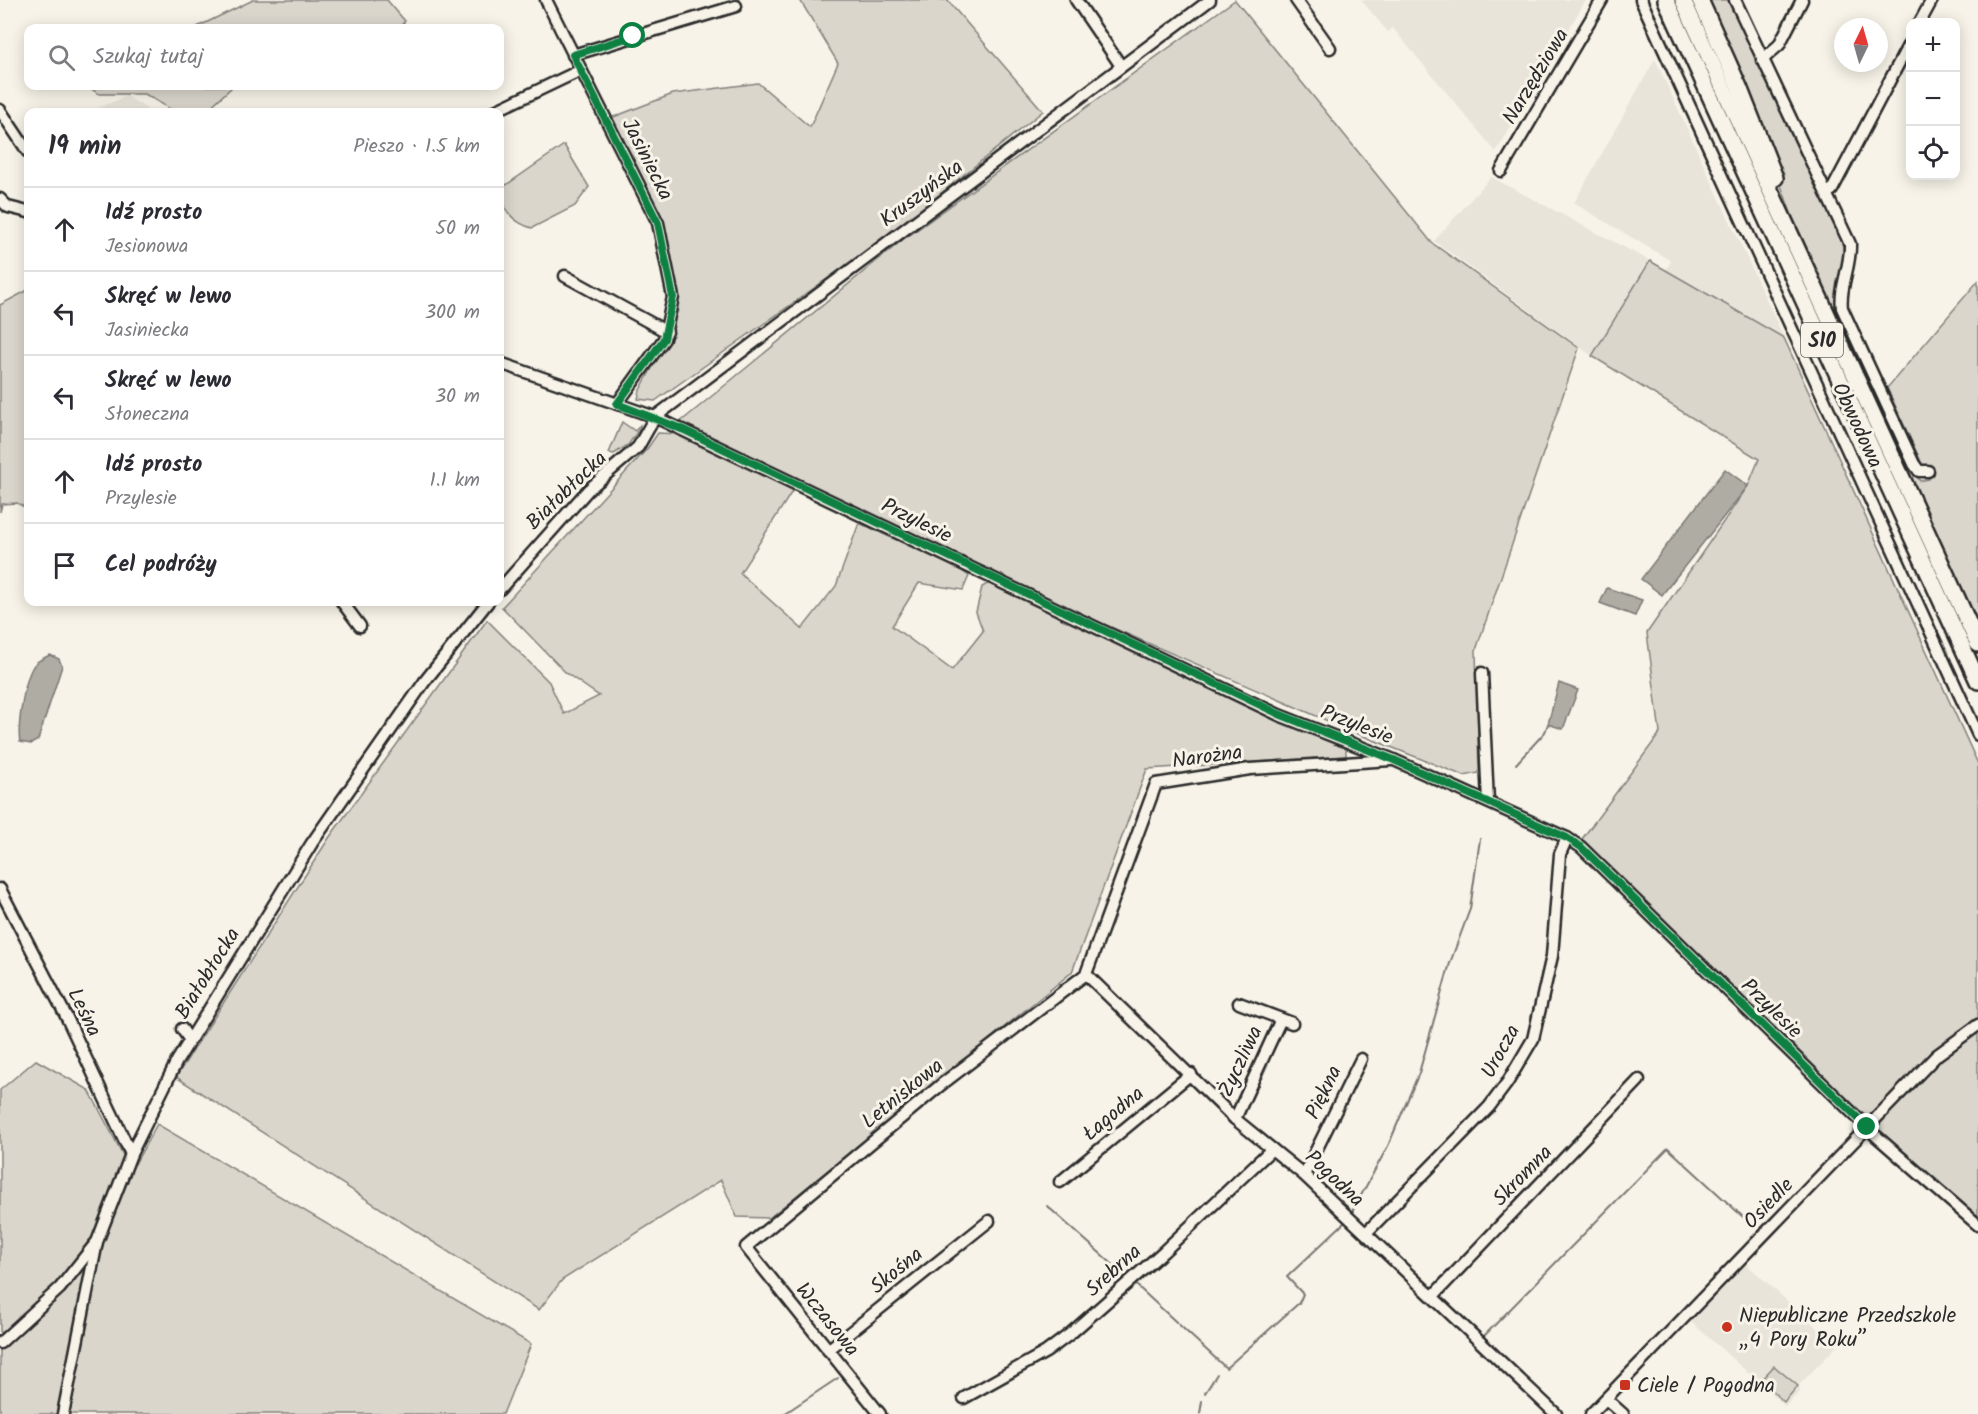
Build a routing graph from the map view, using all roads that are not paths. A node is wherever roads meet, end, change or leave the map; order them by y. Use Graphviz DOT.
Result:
graph roads {
  1 [pos="546,0"];
  2 [pos="1076,0"];
  3 [pos="1208,0"];
  4 [pos="1296,0"];
  5 [pos="1602,0"];
  6 [pos="1641,0"];
  7 [pos="1666,0"];
  8 [pos="1683,0"];
  9 [pos="1700,0"];
  10 [pos="1735,0"];
  11 [pos="1802,0"];
  12 [pos="1928,1"];
  13 [pos="736,6"];
  14 [pos="1922,18"];
  15 [pos="1330,48"];
  16 [pos="1906,51"];
  17 [pos="573,55"];
  18 [pos="1762,60"];
  19 [pos="1121,66"];
  20 [pos="581,70"];
  21 [pos="501,108"];
  22 [pos="0,110"];
  23 [pos="24,146"];
  24 [pos="1501,171"];
  25 [pos="1826,193"];
  26 [pos="0,199"];
  27 [pos="24,211"];
  28 [pos="1791,233"];
  29 [pos="565,276"];
  30 [pos="667,332"];
  31 [pos="504,364"];
  32 [pos="617,404"];
  33 [pos="655,417"];
  34 [pos="1928,471"];
  35 [pos="504,584"];
  36 [pos="345,606"];
  37 [pos="480,606"];
  38 [pos="360,626"];
  39 [pos="1978,644"];
  40 [pos="1482,673"];
  41 [pos="1978,681"];
  42 [pos="1978,735"];
  43 [pos="1394,760"];
  44 [pos="1488,802"];
  45 [pos="322,807"];
  46 [pos="332,814"];
  47 [pos="1567,838"];
  48 [pos="0,889"];
  49 [pos="246,923"];
  50 [pos="253,936"];
  51 [pos="1086,974"];
  52 [pos="1239,1003"];
  53 [pos="1978,1025"];
  54 [pos="182,1029"];
  55 [pos="189,1039"];
  56 [pos="1361,1059"];
  57 [pos="1191,1074"];
  58 [pos="1639,1080"];
  59 [pos="1235,1119"];
  60 [pos="1867,1127"];
  61 [pos="1272,1149"];
  62 [pos="131,1154"];
  63 [pos="1304,1175"];
  64 [pos="1060,1182"];
  65 [pos="989,1221"];
  66 [pos="1978,1225"];
  67 [pos="1366,1233"];
  68 [pos="97,1242"];
  69 [pos="746,1247"];
  70 [pos="1433,1296"];
  71 [pos="0,1343"];
  72 [pos="828,1350"];
  73 [pos="964,1398"];
  74 [pos="1606,1399"];
  75 [pos="63,1414"];
  76 [pos="880,1414"];
  77 [pos="1556,1414"];
  78 [pos="1591,1414"];
  79 [pos="1623,1414"];
  1 -- 17 [label="street, Jasiniecka"];
  2 -- 19 [label="street"];
  3 -- 19 [label="street, Kruszyńska"];
  4 -- 15 [label="street"];
  5 -- 24 [label="street, Narzędziowa"];
  6 -- 42 [label="street, Obwodowa"];
  7 -- 41 [label="highway, S10"];
  8 -- 28 [label="highway, S10"];
  9 -- 28 [label="highway"];
  10 -- 18 [label="street"];
  11 -- 18 [label="street"];
  12 -- 14 [label="street"];
  13 -- 17 [label="street"];
  16 -- 25 [label="street"];
  17 -- 20 [label="street, Jasiniecka"];
  18 -- 25 [label="street"];
  19 -- 33 [label="street, Kruszyńska"];
  20 -- 21 [label="street"];
  20 -- 30 [label="street, Jasiniecka"];
  22 -- 23 [label="street"];
  25 -- 34 [label="street"];
  26 -- 27 [label="street"];
  28 -- 39 [label="highway, S10"];
  29 -- 30 [label="street"];
  30 -- 32 [label="street, Jasiniecka"];
  31 -- 32 [label="street, Przylesie"];
  32 -- 33 [label="street, Przylesie"];
  33 -- 35 [label="street, Białobłocka"];
  33 -- 43 [label="street, Przylesie"];
  36 -- 38 [label="street"];
  37 -- 46 [label="street, Białobłocka"];
  40 -- 44 [label="street"];
  43 -- 44 [label="street, Przylesie"];
  43 -- 51 [label="street, Narożna"];
  44 -- 47 [label="street, Przylesie"];
  45 -- 46 [label="street"];
  46 -- 50 [label="street, Białobłocka"];
  47 -- 60 [label="street, Przylesie"];
  47 -- 67 [label="street, Urocza"];
  48 -- 62 [label="street, Leśna"];
  49 -- 50 [label="street"];
  50 -- 55 [label="street, Białobłocka"];
  51 -- 57 [label="street, Pogodna"];
  51 -- 69 [label="street, Letniskowa"];
  52 -- 59 [label="street, Życzliwa"];
  53 -- 60 [label="street, Osiedle"];
  54 -- 55 [label="street"];
  55 -- 62 [label="street, Białobłocka"];
  56 -- 63 [label="street, Piękna"];
  57 -- 59 [label="street, Pogodna"];
  57 -- 64 [label="street, Łagodna"];
  58 -- 70 [label="street, Skromna"];
  59 -- 61 [label="street, Pogodna"];
  60 -- 66 [label="street, Przylesie"];
  60 -- 74 [label="street, Osiedle"];
  61 -- 63 [label="street, Pogodna"];
  61 -- 73 [label="street, Srebrna"];
  62 -- 68 [label="street, Białobłocka"];
  63 -- 67 [label="street, Pogodna"];
  65 -- 72 [label="street, Skośna"];
  67 -- 70 [label="street, Pogodna"];
  68 -- 71 [label="street"];
  68 -- 75 [label="street, Białobłocka"];
  69 -- 72 [label="street, Wczasowa"];
  70 -- 77 [label="street, Pogodna"];
  72 -- 76 [label="street, Wczasowa"];
  74 -- 78 [label="street, Osiedle"];
  74 -- 79 [label="street"];
}
